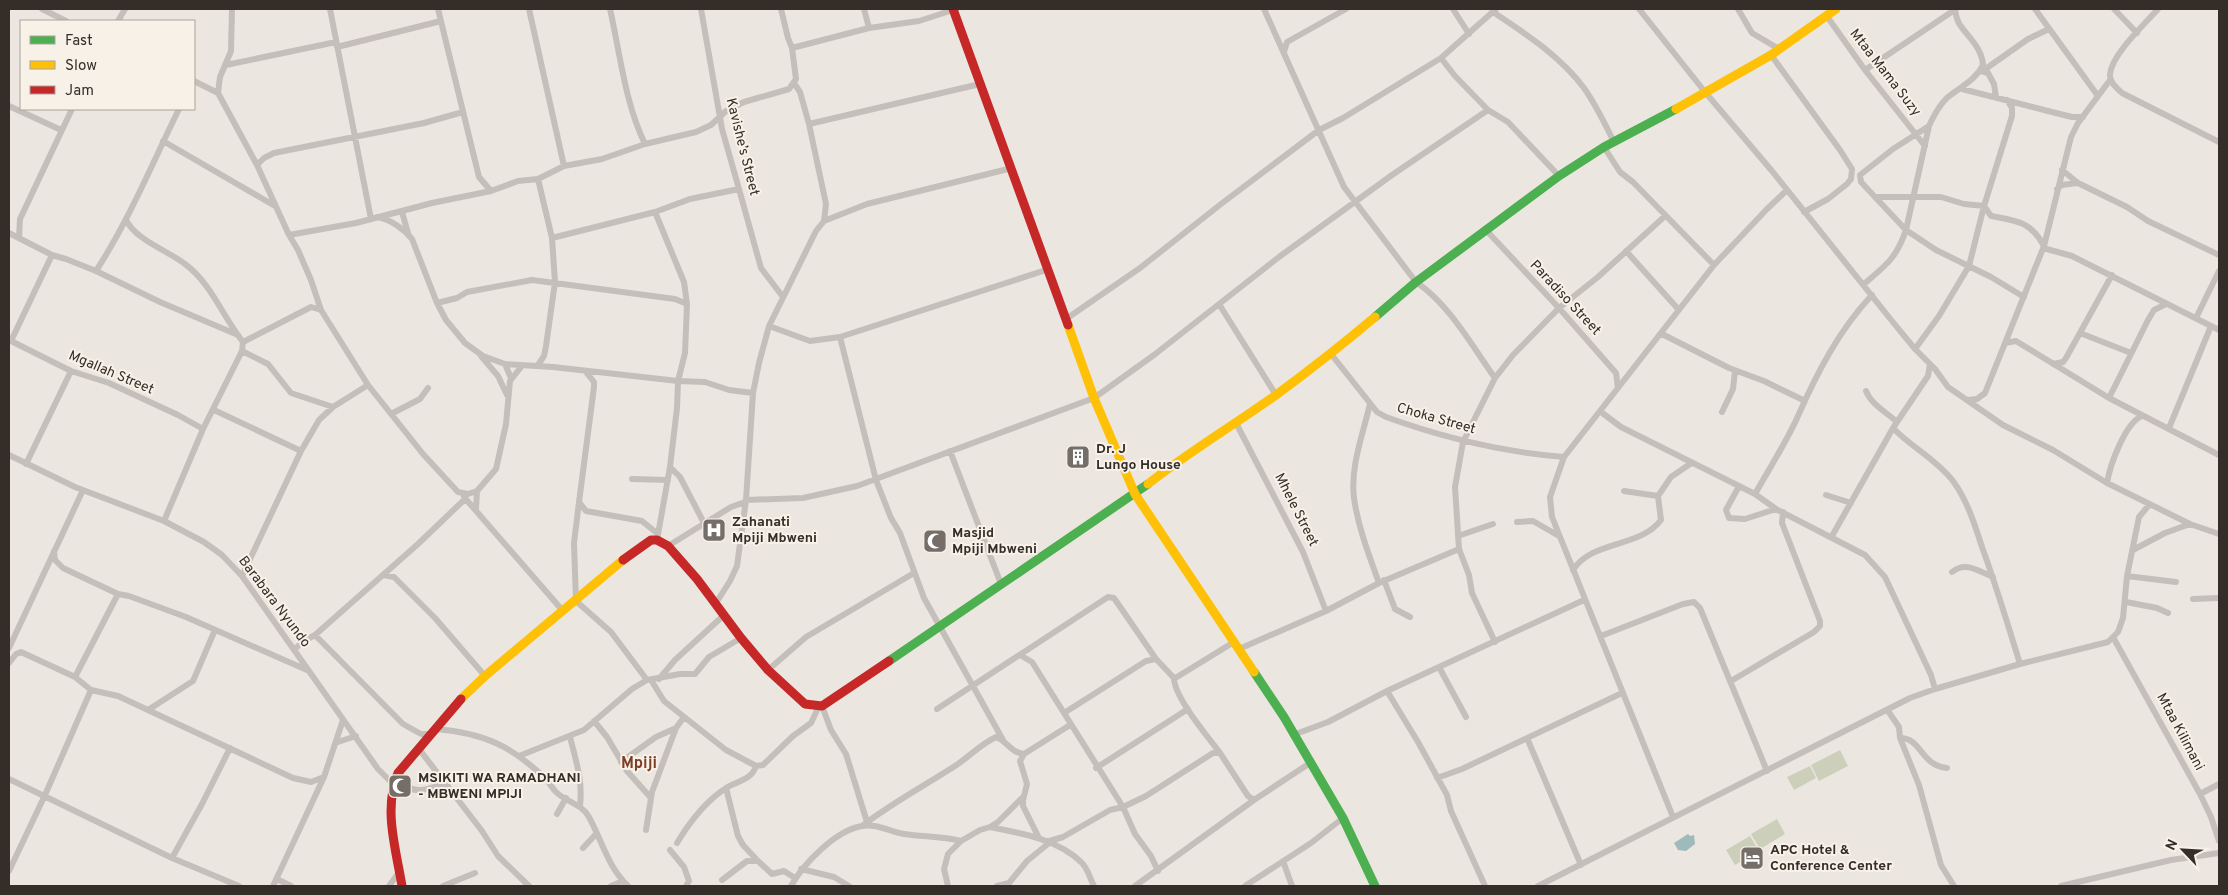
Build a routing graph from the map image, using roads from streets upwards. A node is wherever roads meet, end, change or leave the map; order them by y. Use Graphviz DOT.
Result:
graph roads {
  1 [pos="42,9"];
  2 [pos="125,9"];
  3 [pos="232,9"];
  4 [pos="330,9"];
  5 [pos="438,9"];
  6 [pos="528,9"];
  7 [pos="610,9"];
  8 [pos="701,9"];
  9 [pos="781,9"];
  10 [pos="864,9"];
  11 [pos="954,9"];
  12 [pos="1264,9"];
  13 [pos="1346,9"];
  14 [pos="1453,9"];
  15 [pos="1639,9"];
  16 [pos="1738,9"];
  17 [pos="1836,9"];
  18 [pos="1955,9"];
  19 [pos="2035,9"];
  20 [pos="2114,9"];
  21 [pos="2158,9"];
  22 [pos="1495,11"];
  23 [pos="1826,15"];
  24 [pos="64,20"];
  25 [pos="119,20"];
  26 [pos="441,21"];
  27 [pos="869,28"];
  28 [pos="2049,29"];
  29 [pos="2137,33"];
  30 [pos="1470,34"];
  31 [pos="1278,40"];
  32 [pos="1287,42"];
  33 [pos="336,44"];
  34 [pos="792,48"];
  35 [pos="1779,49"];
  36 [pos="1284,52"];
  37 [pos="1771,55"];
  38 [pos="1441,58"];
  39 [pos="226,65"];
  40 [pos="1865,70"];
  41 [pos="1982,71"];
  42 [pos="2110,80"];
  43 [pos="195,82"];
  44 [pos="794,83"];
  45 [pos="980,84"];
  46 [pos="1962,89"];
  47 [pos="1705,92"];
  48 [pos="218,93"];
  49 [pos="2098,96"];
  50 [pos="1996,97"];
  51 [pos="2007,100"];
  52 [pos="2026,105"];
  53 [pos="9,106"];
  54 [pos="71,110"];
  55 [pos="178,110"];
  56 [pos="1488,110"];
  57 [pos="464,112"];
  58 [pos="2012,116"];
  59 [pos="721,117"];
  60 [pos="2083,117"];
  61 [pos="810,124"];
  62 [pos="712,125"];
  63 [pos="1929,126"];
  64 [pos="722,129"];
  65 [pos="60,130"];
  66 [pos="1319,130"];
  67 [pos="1916,133"];
  68 [pos="354,138"];
  69 [pos="163,141"];
  70 [pos="1614,142"];
  71 [pos="2219,142"];
  72 [pos="645,144"];
  73 [pos="1925,146"];
  74 [pos="1604,147"];
  75 [pos="257,165"];
  76 [pos="564,166"];
  77 [pos="1012,168"];
  78 [pos="2062,170"];
  79 [pos="1559,176"];
  80 [pos="538,179"];
  81 [pos="2078,183"];
  82 [pos="739,189"];
  83 [pos="2057,189"];
  84 [pos="1787,190"];
  85 [pos="491,191"];
  86 [pos="1914,196"];
  87 [pos="1875,197"];
  88 [pos="1355,203"];
  89 [pos="826,204"];
  90 [pos="275,206"];
  91 [pos="1984,206"];
  92 [pos="399,212"];
  93 [pos="655,212"];
  94 [pos="1804,212"];
  95 [pos="840,213"];
  96 [pos="1665,216"];
  97 [pos="374,218"];
  98 [pos="126,220"];
  99 [pos="824,221"];
  100 [pos="1485,229"];
  101 [pos="1906,230"];
  102 [pos="9,233"];
  103 [pos="408,233"];
  104 [pos="289,235"];
  105 [pos="19,238"];
  106 [pos="552,238"];
  107 [pos="2044,247"];
  108 [pos="1626,251"];
  109 [pos="2219,255"];
  110 [pos="52,256"];
  111 [pos="1714,265"];
  112 [pos="1969,266"];
  113 [pos="1048,269"];
  114 [pos="96,271"];
  115 [pos="2219,272"];
  116 [pos="2112,275"];
  117 [pos="555,282"];
  118 [pos="791,282"];
  119 [pos="1416,282"];
  120 [pos="1864,284"];
  121 [pos="775,286"];
  122 [pos="1872,295"];
  123 [pos="783,297"];
  124 [pos="2024,297"];
  125 [pos="317,299"];
  126 [pos="437,303"];
  127 [pos="687,304"];
  128 [pos="1219,304"];
  129 [pos="2166,304"];
  130 [pos="311,307"];
  131 [pos="1559,308"];
  132 [pos="321,310"];
  133 [pos="1679,310"];
  134 [pos="2196,318"];
  135 [pos="1066,319"];
  136 [pos="769,326"];
  137 [pos="2211,326"];
  138 [pos="2219,330"];
  139 [pos="2009,331"];
  140 [pos="2080,333"];
  141 [pos="1662,334"];
  142 [pos="238,335"];
  143 [pos="840,337"];
  144 [pos="10,340"];
  145 [pos="2016,341"];
  146 [pos="243,342"];
  147 [pos="2005,343"];
  148 [pos="1915,349"];
  149 [pos="242,351"];
  150 [pos="477,353"];
  151 [pos="2131,353"];
  152 [pos="1331,354"];
  153 [pos="544,356"];
  154 [pos="504,364"];
  155 [pos="1930,364"];
  156 [pos="2053,364"];
  157 [pos="538,365"];
  158 [pos="521,366"];
  159 [pos="553,367"];
  160 [pos="71,371"];
  161 [pos="1735,371"];
  162 [pos="586,372"];
  163 [pos="602,373"];
  164 [pos="1616,373"];
  165 [pos="1630,374"];
  166 [pos="1928,376"];
  167 [pos="1939,376"];
  168 [pos="511,378"];
  169 [pos="1495,378"];
  170 [pos="678,381"];
  171 [pos="594,382"];
  172 [pos="368,385"];
  173 [pos="428,388"];
  174 [pos="1618,388"];
  175 [pos="1866,391"];
  176 [pos="753,393"];
  177 [pos="1276,394"];
  178 [pos="508,396"];
  179 [pos="1094,398"];
  180 [pos="2109,398"];
  181 [pos="1804,400"];
  182 [pos="1968,400"];
  183 [pos="1370,404"];
  184 [pos="333,407"];
  185 [pos="214,410"];
  186 [pos="1601,412"];
  187 [pos="1722,412"];
  188 [pos="391,414"];
  189 [pos="2142,416"];
  190 [pos="1236,423"];
  191 [pos="1895,425"];
  192 [pos="2169,428"];
  193 [pos="203,429"];
  194 [pos="1463,442"];
  195 [pos="301,451"];
  196 [pos="950,451"];
  197 [pos="9,455"];
  198 [pos="2219,455"];
  199 [pos="1564,458"];
  200 [pos="26,464"];
  201 [pos="1690,464"];
  202 [pos="670,467"];
  203 [pos="632,479"];
  204 [pos="668,480"];
  205 [pos="876,480"];
  206 [pos="2107,483"];
  207 [pos="1738,488"];
  208 [pos="83,490"];
  209 [pos="477,491"];
  210 [pos="1624,491"];
  211 [pos="458,492"];
  212 [pos="1135,494"];
  213 [pos="1755,494"];
  214 [pos="1826,495"];
  215 [pos="1658,496"];
  216 [pos="465,499"];
  217 [pos="745,501"];
  218 [pos="579,502"];
  219 [pos="1851,503"];
  220 [pos="2149,505"];
  221 [pos="1776,508"];
  222 [pos="476,509"];
  223 [pos="586,511"];
  224 [pos="1783,512"];
  225 [pos="578,514"];
  226 [pos="164,521"];
  227 [pos="1518,522"];
  228 [pos="704,523"];
  229 [pos="1493,524"];
  230 [pos="2190,524"];
  231 [pos="2219,534"];
  232 [pos="1458,536"];
  233 [pos="1832,536"];
  234 [pos="1561,537"];
  235 [pos="661,540"];
  236 [pos="1459,549"];
  237 [pos="2133,550"];
  238 [pos="54,551"];
  239 [pos="392,567"];
  240 [pos="1573,570"];
  241 [pos="914,572"];
  242 [pos="1952,572"];
  243 [pos="383,575"];
  244 [pos="242,576"];
  245 [pos="2127,576"];
  246 [pos="394,577"];
  247 [pos="1993,577"];
  248 [pos="1382,581"];
  249 [pos="2176,582"];
  250 [pos="1001,584"];
  251 [pos="118,594"];
  252 [pos="2219,598"];
  253 [pos="2193,599"];
  254 [pos="1584,600"];
  255 [pos="576,601"];
  256 [pos="2126,602"];
  257 [pos="716,603"];
  258 [pos="564,611"];
  259 [pos="1326,611"];
  260 [pos="2168,613"];
  261 [pos="724,615"];
  262 [pos="1410,617"];
  263 [pos="938,625"];
  264 [pos="216,630"];
  265 [pos="314,635"];
  266 [pos="1601,636"];
  267 [pos="2113,637"];
  268 [pos="741,638"];
  269 [pos="1495,642"];
  270 [pos="1237,645"];
  271 [pos="9,648"];
  272 [pos="1031,648"];
  273 [pos="294,650"];
  274 [pos="1020,655"];
  275 [pos="1156,659"];
  276 [pos="1032,662"];
  277 [pos="9,663"];
  278 [pos="2020,664"];
  279 [pos="1439,667"];
  280 [pos="307,670"];
  281 [pos="768,670"];
  282 [pos="485,676"];
  283 [pos="75,677"];
  284 [pos="1174,678"];
  285 [pos="652,680"];
  286 [pos="1731,681"];
  287 [pos="972,686"];
  288 [pos="1935,689"];
  289 [pos="91,690"];
  290 [pos="1387,691"];
  291 [pos="1622,693"];
  292 [pos="820,706"];
  293 [pos="937,709"];
  294 [pos="1188,709"];
  295 [pos="148,710"];
  296 [pos="1888,711"];
  297 [pos="1064,713"];
  298 [pos="684,717"];
  299 [pos="1466,717"];
  300 [pos="343,720"];
  301 [pos="594,721"];
  302 [pos="1070,725"];
  303 [pos="676,728"];
  304 [pos="434,731"];
  305 [pos="1293,735"];
  306 [pos="356,736"];
  307 [pos="570,737"];
  308 [pos="1527,738"];
  309 [pos="1900,738"];
  310 [pos="1003,740"];
  311 [pos="338,742"];
  312 [pos="230,748"];
  313 [pos="419,749"];
  314 [pos="1220,753"];
  315 [pos="1024,754"];
  316 [pos="519,756"];
  317 [pos="621,762"];
  318 [pos="1310,763"];
  319 [pos="756,766"];
  320 [pos="1096,768"];
  321 [pos="1947,768"];
  322 [pos="1767,771"];
  323 [pos="324,777"];
  324 [pos="1437,778"];
  325 [pos="9,779"];
  326 [pos="393,781"];
  327 [pos="2219,784"];
  328 [pos="448,786"];
  329 [pos="726,788"];
  330 [pos="2200,794"];
  331 [pos="45,795"];
  332 [pos="1024,796"];
  333 [pos="566,798"];
  334 [pos="652,798"];
  335 [pos="1254,800"];
  336 [pos="580,806"];
  337 [pos="1123,808"];
  338 [pos="557,814"];
  339 [pos="1673,817"];
  340 [pos="1342,818"];
  341 [pos="864,824"];
  342 [pos="990,827"];
  343 [pos="646,830"];
  344 [pos="596,834"];
  345 [pos="1039,838"];
  346 [pos="961,841"];
  347 [pos="2219,841"];
  348 [pos="1048,842"];
  349 [pos="677,843"];
  350 [pos="583,848"];
  351 [pos="670,850"];
  352 [pos="2219,853"];
  353 [pos="172,858"];
  354 [pos="758,861"];
  355 [pos="1283,861"];
  356 [pos="1581,865"];
  357 [pos="801,869"];
  358 [pos="9,871"];
  359 [pos="1158,871"];
  360 [pos="400,872"];
  361 [pos="475,873"];
  362 [pos="796,878"];
  363 [pos="277,879"];
  364 [pos="722,880"];
  365 [pos="623,881"];
  366 [pos="1091,885"];
  367 [pos="239,886"];
  368 [pos="273,886"];
  369 [pos="291,886"];
  370 [pos="389,886"];
  371 [pos="402,886"];
  372 [pos="443,886"];
  373 [pos="529,886"];
  374 [pos="611,886"];
  375 [pos="628,886"];
  376 [pos="686,886"];
  377 [pos="791,886"];
  378 [pos="849,886"];
  379 [pos="948,886"];
  380 [pos="997,886"];
  381 [pos="1136,886"];
  382 [pos="1245,886"];
  383 [pos="1292,886"];
  384 [pos="1375,886"];
  385 [pos="1485,886"];
  386 [pos="1538,886"];
  387 [pos="1954,886"];
  388 [pos="2061,886"];
  1 -- 24 [label="street"];
  2 -- 25 [label="street"];
  3 -- 39 [label="street"];
  4 -- 33 [label="street"];
  5 -- 26 [label="street"];
  6 -- 76 [label="street"];
  7 -- 72 [label="street"];
  8 -- 59 [label="street, Kavishe’s Street"];
  9 -- 34 [label="street"];
  10 -- 27 [label="street"];
  11 -- 27 [label="street"];
  11 -- 45 [label="street"];
  12 -- 31 [label="street"];
  13 -- 32 [label="street"];
  14 -- 30 [label="street"];
  15 -- 47 [label="street"];
  16 -- 35 [label="street"];
  17 -- 23 [label="street"];
  18 -- 40 [label="street"];
  18 -- 41 [label="street"];
  19 -- 28 [label="street"];
  20 -- 29 [label="street"];
  21 -- 29 [label="street"];
  22 -- 30 [label="street"];
  22 -- 70 [label="street"];
  23 -- 35 [label="street"];
  23 -- 40 [label="street, Mtaa Mama Suzy"];
  26 -- 33 [label="street"];
  26 -- 57 [label="street"];
  27 -- 34 [label="street"];
  28 -- 41 [label="street"];
  28 -- 49 [label="street"];
  29 -- 42 [label="street"];
  30 -- 38 [label="street"];
  31 -- 32 [label="street"];
  31 -- 36 [label="street"];
  32 -- 36 [label="street"];
  33 -- 39 [label="street"];
  33 -- 68 [label="street"];
  34 -- 44 [label="street"];
  35 -- 37 [label="street"];
  36 -- 66 [label="street"];
  37 -- 47 [label="street"];
  37 -- 94 [label="street"];
  38 -- 56 [label="street"];
  38 -- 66 [label="street"];
  39 -- 48 [label="street"];
  40 -- 67 [label="street, Mtaa Mama Suzy"];
  41 -- 46 [label="street"];
  41 -- 50 [label="street"];
  42 -- 49 [label="street"];
  42 -- 71 [label="street"];
  43 -- 48 [label="street"];
  44 -- 59 [label="street"];
  44 -- 61 [label="street"];
  45 -- 61 [label="street"];
  45 -- 77 [label="street"];
  46 -- 50 [label="street"];
  46 -- 63 [label="street"];
  47 -- 70 [label="street"];
  47 -- 84 [label="street"];
  48 -- 75 [label="street"];
  49 -- 60 [label="street"];
  50 -- 51 [label="street"];
  51 -- 52 [label="street"];
  51 -- 58 [label="street"];
  52 -- 58 [label="street"];
  52 -- 60 [label="street"];
  53 -- 65 [label="street"];
  54 -- 65 [label="street"];
  55 -- 69 [label="street"];
  56 -- 79 [label="street"];
  56 -- 88 [label="street"];
  57 -- 68 [label="street"];
  57 -- 85 [label="street"];
  58 -- 91 [label="street"];
  59 -- 62 [label="street"];
  59 -- 64 [label="street, Kavishe’s Street"];
  60 -- 78 [label="street"];
  61 -- 89 [label="street"];
  62 -- 64 [label="street"];
  62 -- 72 [label="street"];
  63 -- 67 [label="street"];
  63 -- 73 [label="street"];
  64 -- 82 [label="street, Kavishe’s Street"];
  65 -- 105 [label="street"];
  66 -- 88 [label="street"];
  66 -- 135 [label="street"];
  67 -- 73 [label="street, Mtaa Mama Suzy"];
  67 -- 87 [label="street"];
  68 -- 75 [label="street"];
  68 -- 97 [label="street"];
  69 -- 90 [label="street"];
  69 -- 98 [label="street"];
  70 -- 74 [label="street"];
  72 -- 76 [label="street"];
  73 -- 86 [label="street"];
  74 -- 79 [label="street"];
  74 -- 96 [label="street"];
  75 -- 90 [label="street"];
  76 -- 80 [label="street"];
  77 -- 95 [label="street"];
  77 -- 113 [label="street"];
  78 -- 81 [label="street"];
  78 -- 83 [label="street"];
  79 -- 100 [label="street"];
  80 -- 85 [label="street"];
  80 -- 106 [label="street"];
  81 -- 83 [label="street"];
  81 -- 109 [label="street"];
  82 -- 93 [label="street"];
  82 -- 121 [label="street, Kavishe’s Street"];
  83 -- 107 [label="street"];
  84 -- 94 [label="street"];
  84 -- 111 [label="street"];
  85 -- 92 [label="street"];
  86 -- 87 [label="street"];
  86 -- 91 [label="street"];
  86 -- 101 [label="street"];
  87 -- 101 [label="street"];
  88 -- 119 [label="street"];
  88 -- 128 [label="street"];
  89 -- 95 [label="street"];
  89 -- 99 [label="street"];
  90 -- 104 [label="street"];
  91 -- 107 [label="street"];
  91 -- 112 [label="street"];
  92 -- 97 [label="street"];
  92 -- 103 [label="street"];
  93 -- 106 [label="street"];
  93 -- 127 [label="street"];
  94 -- 120 [label="street"];
  95 -- 99 [label="street"];
  96 -- 108 [label="street"];
  96 -- 111 [label="street"];
  97 -- 103 [label="street"];
  97 -- 104 [label="street"];
  98 -- 114 [label="street"];
  98 -- 142 [label="street"];
  99 -- 118 [label="street"];
  100 -- 119 [label="street"];
  100 -- 131 [label="street, Paradiso Street"];
  101 -- 112 [label="street"];
  101 -- 120 [label="street"];
  102 -- 105 [label="street"];
  103 -- 126 [label="street"];
  104 -- 125 [label="street"];
  105 -- 110 [label="street"];
  106 -- 117 [label="street"];
  107 -- 116 [label="street"];
  107 -- 124 [label="street"];
  108 -- 131 [label="street"];
  108 -- 133 [label="street"];
  110 -- 114 [label="street"];
  110 -- 144 [label="street"];
  111 -- 133 [label="street"];
  112 -- 124 [label="street"];
  112 -- 148 [label="street"];
  113 -- 135 [label="street"];
  113 -- 143 [label="street"];
  114 -- 142 [label="street"];
  115 -- 134 [label="street"];
  116 -- 129 [label="street"];
  116 -- 140 [label="street"];
  117 -- 126 [label="street"];
  117 -- 127 [label="street"];
  117 -- 153 [label="street"];
  118 -- 121 [label="street"];
  118 -- 123 [label="street"];
  119 -- 152 [label="street"];
  119 -- 169 [label="street"];
  120 -- 122 [label="street"];
  121 -- 123 [label="street, Kavishe’s Street"];
  122 -- 148 [label="street"];
  122 -- 181 [label="street"];
  123 -- 136 [label="street"];
  124 -- 139 [label="street"];
  125 -- 130 [label="street"];
  125 -- 132 [label="street"];
  126 -- 150 [label="street"];
  127 -- 170 [label="street"];
  128 -- 177 [label="street"];
  128 -- 179 [label="street"];
  129 -- 134 [label="street"];
  129 -- 151 [label="street"];
  130 -- 132 [label="street"];
  130 -- 146 [label="street"];
  131 -- 164 [label="street, Paradiso Street"];
  131 -- 169 [label="street"];
  132 -- 172 [label="street"];
  133 -- 141 [label="street"];
  134 -- 137 [label="street"];
  135 -- 179 [label="street"];
  136 -- 143 [label="street"];
  136 -- 176 [label="street"];
  137 -- 138 [label="street"];
  137 -- 192 [label="street"];
  139 -- 145 [label="street"];
  139 -- 147 [label="street"];
  140 -- 151 [label="street"];
  140 -- 156 [label="street"];
  141 -- 161 [label="street"];
  141 -- 165 [label="street"];
  142 -- 146 [label="street"];
  143 -- 205 [label="street"];
  144 -- 160 [label="street, Mgallah Street"];
  145 -- 147 [label="street"];
  145 -- 156 [label="street"];
  146 -- 149 [label="street"];
  147 -- 182 [label="street"];
  148 -- 155 [label="street"];
  149 -- 184 [label="street"];
  149 -- 185 [label="street"];
  150 -- 154 [label="street"];
  150 -- 178 [label="street"];
  151 -- 180 [label="street"];
  152 -- 177 [label="street"];
  152 -- 183 [label="street, Choka Street"];
  153 -- 157 [label="street"];
  153 -- 159 [label="street"];
  154 -- 158 [label="street"];
  154 -- 168 [label="street"];
  155 -- 166 [label="street"];
  155 -- 167 [label="street"];
  156 -- 180 [label="street"];
  157 -- 158 [label="street"];
  157 -- 159 [label="street"];
  158 -- 168 [label="street"];
  159 -- 162 [label="street"];
  160 -- 193 [label="street, Mgallah Street"];
  160 -- 200 [label="street"];
  161 -- 181 [label="street"];
  161 -- 187 [label="street"];
  162 -- 163 [label="street"];
  162 -- 171 [label="street"];
  163 -- 170 [label="street"];
  163 -- 171 [label="street"];
  164 -- 165 [label="street"];
  164 -- 174 [label="street"];
  165 -- 174 [label="street"];
  166 -- 167 [label="street"];
  166 -- 191 [label="street"];
  167 -- 182 [label="street"];
  168 -- 178 [label="street"];
  169 -- 194 [label="street"];
  170 -- 176 [label="street"];
  170 -- 202 [label="street"];
  171 -- 218 [label="street"];
  172 -- 184 [label="street"];
  172 -- 188 [label="street"];
  173 -- 188 [label="street"];
  174 -- 186 [label="street"];
  175 -- 191 [label="street"];
  176 -- 217 [label="street"];
  177 -- 190 [label="street"];
  178 -- 209 [label="street"];
  179 -- 196 [label="street"];
  179 -- 212 [label="street"];
  180 -- 189 [label="street"];
  181 -- 213 [label="street"];
  182 -- 206 [label="street"];
  183 -- 194 [label="street, Choka Street"];
  183 -- 248 [label="street"];
  184 -- 195 [label="street"];
  185 -- 193 [label="street"];
  185 -- 195 [label="street"];
  186 -- 199 [label="street"];
  186 -- 201 [label="street"];
  188 -- 211 [label="street"];
  189 -- 192 [label="street"];
  189 -- 206 [label="street"];
  190 -- 212 [label="street"];
  190 -- 259 [label="street, Mhele Street"];
  191 -- 219 [label="street"];
  191 -- 247 [label="street"];
  192 -- 198 [label="street"];
  193 -- 226 [label="street"];
  194 -- 199 [label="street, Choka Street"];
  194 -- 232 [label="street"];
  195 -- 244 [label="street"];
  196 -- 205 [label="street"];
  196 -- 250 [label="street"];
  197 -- 200 [label="street, Barabara Nyundo"];
  199 -- 234 [label="street"];
  200 -- 208 [label="street, Barabara Nyundo"];
  201 -- 207 [label="street"];
  201 -- 215 [label="street"];
  202 -- 204 [label="street"];
  202 -- 228 [label="street"];
  203 -- 204 [label="street"];
  204 -- 235 [label="street"];
  205 -- 217 [label="street"];
  205 -- 241 [label="street"];
  206 -- 220 [label="street"];
  207 -- 213 [label="street"];
  207 -- 221 [label="street"];
  208 -- 226 [label="street, Barabara Nyundo"];
  208 -- 238 [label="street"];
  209 -- 211 [label="street"];
  209 -- 222 [label="street"];
  210 -- 215 [label="street"];
  211 -- 216 [label="street"];
  212 -- 250 [label="street"];
  212 -- 270 [label="street"];
  213 -- 221 [label="street"];
  214 -- 219 [label="street"];
  215 -- 240 [label="street"];
  216 -- 222 [label="street"];
  216 -- 239 [label="street"];
  217 -- 228 [label="street"];
  217 -- 257 [label="street"];
  218 -- 223 [label="street"];
  218 -- 225 [label="street"];
  219 -- 233 [label="street"];
  220 -- 230 [label="street"];
  220 -- 237 [label="street"];
  221 -- 224 [label="street"];
  222 -- 258 [label="street"];
  223 -- 225 [label="street"];
  223 -- 235 [label="street"];
  224 -- 233 [label="street"];
  224 -- 286 [label="street"];
  225 -- 255 [label="street"];
  226 -- 244 [label="street, Barabara Nyundo"];
  227 -- 234 [label="street"];
  228 -- 235 [label="street"];
  229 -- 232 [label="street"];
  230 -- 231 [label="street"];
  230 -- 237 [label="street"];
  232 -- 236 [label="street"];
  233 -- 288 [label="street"];
  234 -- 240 [label="street"];
  235 -- 255 [label="street"];
  235 -- 257 [label="street"];
  236 -- 248 [label="street"];
  236 -- 269 [label="street"];
  237 -- 245 [label="street"];
  238 -- 251 [label="street"];
  238 -- 271 [label="street"];
  239 -- 243 [label="street"];
  239 -- 246 [label="street"];
  240 -- 254 [label="street"];
  241 -- 263 [label="street"];
  241 -- 281 [label="street"];
  242 -- 247 [label="street"];
  243 -- 246 [label="street"];
  243 -- 265 [label="street"];
  244 -- 273 [label="street, Barabara Nyundo"];
  245 -- 249 [label="street"];
  245 -- 256 [label="street"];
  246 -- 282 [label="street"];
  247 -- 278 [label="street"];
  248 -- 259 [label="street"];
  248 -- 262 [label="street"];
  250 -- 263 [label="street"];
  251 -- 264 [label="street"];
  251 -- 283 [label="street"];
  252 -- 253 [label="street"];
  254 -- 266 [label="street"];
  254 -- 269 [label="street"];
  255 -- 258 [label="street"];
  255 -- 285 [label="street"];
  256 -- 260 [label="street"];
  256 -- 267 [label="street"];
  257 -- 261 [label="street"];
  258 -- 282 [label="street"];
  259 -- 270 [label="street"];
  261 -- 268 [label="street"];
  261 -- 285 [label="street"];
  263 -- 287 [label="street"];
  263 -- 292 [label="street"];
  264 -- 280 [label="street"];
  264 -- 295 [label="street"];
  265 -- 273 [label="street"];
  265 -- 304 [label="street"];
  266 -- 286 [label="street"];
  266 -- 291 [label="street"];
  267 -- 278 [label="street"];
  267 -- 330 [label="street, Mtaa Kilimani"];
  268 -- 281 [label="street"];
  268 -- 285 [label="street"];
  269 -- 279 [label="street"];
  270 -- 284 [label="street"];
  270 -- 305 [label="street"];
  272 -- 274 [label="street"];
  272 -- 275 [label="street"];
  272 -- 276 [label="street"];
  273 -- 280 [label="street, Barabara Nyundo"];
  274 -- 276 [label="street"];
  274 -- 287 [label="street"];
  275 -- 284 [label="street"];
  275 -- 297 [label="street"];
  276 -- 297 [label="street"];
  277 -- 283 [label="street"];
  278 -- 288 [label="street"];
  279 -- 290 [label="street"];
  279 -- 299 [label="street"];
  280 -- 300 [label="street, Barabara Nyundo"];
  281 -- 292 [label="street"];
  282 -- 304 [label="street"];
  283 -- 289 [label="street"];
  284 -- 294 [label="street"];
  285 -- 298 [label="street"];
  285 -- 301 [label="street"];
  286 -- 322 [label="street"];
  287 -- 293 [label="street"];
  287 -- 310 [label="street"];
  288 -- 296 [label="street"];
  289 -- 295 [label="street"];
  289 -- 331 [label="street"];
  290 -- 305 [label="street"];
  290 -- 324 [label="street"];
  291 -- 308 [label="street"];
  291 -- 339 [label="street"];
  292 -- 319 [label="street"];
  292 -- 341 [label="street"];
  294 -- 314 [label="street"];
  294 -- 320 [label="street"];
  295 -- 312 [label="street"];
  296 -- 309 [label="street"];
  296 -- 322 [label="street"];
  297 -- 302 [label="street"];
  298 -- 303 [label="street"];
  298 -- 319 [label="street"];
  300 -- 306 [label="street, Barabara Nyundo"];
  300 -- 311 [label="street"];
  301 -- 307 [label="street"];
  301 -- 317 [label="street"];
  302 -- 315 [label="street"];
  302 -- 320 [label="street"];
  303 -- 317 [label="street"];
  303 -- 334 [label="street"];
  304 -- 313 [label="street"];
  304 -- 316 [label="street"];
  305 -- 318 [label="street"];
  306 -- 311 [label="street"];
  306 -- 326 [label="street, Barabara Nyundo"];
  307 -- 316 [label="street"];
  307 -- 336 [label="street"];
  308 -- 324 [label="street"];
  308 -- 356 [label="street"];
  309 -- 321 [label="street"];
  309 -- 387 [label="street"];
  310 -- 315 [label="street"];
  310 -- 341 [label="street"];
  311 -- 323 [label="street"];
  312 -- 323 [label="street"];
  312 -- 353 [label="street"];
  313 -- 326 [label="street"];
  313 -- 328 [label="street"];
  314 -- 335 [label="street"];
  314 -- 337 [label="street"];
  315 -- 332 [label="street"];
  316 -- 333 [label="street"];
  317 -- 334 [label="street"];
  318 -- 335 [label="street"];
  318 -- 340 [label="street"];
  319 -- 329 [label="street"];
  320 -- 337 [label="street"];
  322 -- 339 [label="street"];
  323 -- 363 [label="street"];
  324 -- 385 [label="street"];
  325 -- 331 [label="street"];
  326 -- 328 [label="street"];
  326 -- 360 [label="street"];
  327 -- 330 [label="street"];
  328 -- 373 [label="street"];
  329 -- 349 [label="street"];
  329 -- 354 [label="street"];
  330 -- 347 [label="street, Mtaa Kilimani"];
  331 -- 353 [label="street"];
  331 -- 358 [label="street"];
  332 -- 342 [label="street"];
  332 -- 345 [label="street"];
  333 -- 336 [label="street"];
  333 -- 338 [label="street"];
  334 -- 343 [label="street"];
  335 -- 359 [label="street"];
  336 -- 344 [label="street"];
  337 -- 348 [label="street"];
  337 -- 359 [label="street"];
  339 -- 356 [label="street"];
  340 -- 355 [label="street"];
  340 -- 384 [label="street"];
  341 -- 346 [label="street"];
  341 -- 357 [label="street"];
  342 -- 345 [label="street"];
  342 -- 346 [label="street"];
  344 -- 350 [label="street"];
  344 -- 365 [label="street"];
  345 -- 348 [label="street"];
  346 -- 379 [label="street"];
  348 -- 366 [label="street"];
  348 -- 380 [label="street"];
  351 -- 376 [label="street"];
  352 -- 388 [label="street"];
  353 -- 367 [label="street"];
  354 -- 362 [label="street"];
  354 -- 364 [label="street"];
  355 -- 382 [label="street"];
  355 -- 383 [label="street"];
  356 -- 386 [label="street"];
  357 -- 362 [label="street"];
  357 -- 378 [label="street"];
  359 -- 381 [label="street"];
  360 -- 370 [label="street"];
  360 -- 371 [label="street"];
  361 -- 372 [label="street"];
  362 -- 377 [label="street"];
  363 -- 368 [label="street"];
  363 -- 369 [label="street"];
  365 -- 374 [label="street"];
  365 -- 375 [label="street"];
}
